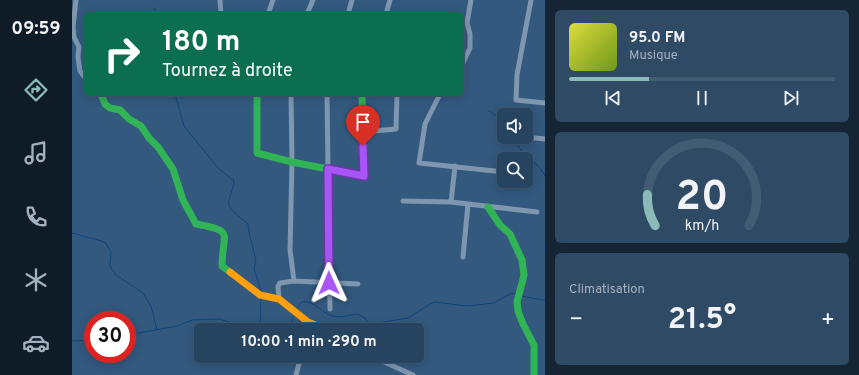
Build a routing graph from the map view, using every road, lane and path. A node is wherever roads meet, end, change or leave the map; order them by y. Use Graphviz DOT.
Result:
graph roads {
  1 [pos="76,0"];
  2 [pos="220,0"];
  3 [pos="272,0"];
  4 [pos="312,0"];
  5 [pos="352,0"];
  6 [pos="390,0"];
  7 [pos="471,0"];
  8 [pos="531,0"];
  9 [pos="221,12"];
  10 [pos="269,12"];
  11 [pos="308,12"];
  12 [pos="349,12"];
  13 [pos="387,12"];
  14 [pos="464,61"];
  15 [pos="84,76"];
  16 [pos="101,96"];
  17 [pos="257,96"];
  18 [pos="291,96"];
  19 [pos="327,96"];
  20 [pos="362,96"];
  21 [pos="397,96"];
  22 [pos="439,96"];
  23 [pos="545,103"];
  24 [pos="363,132"];
  25 [pos="533,138"];
  26 [pos="545,139"];
  27 [pos="292,162"];
  28 [pos="455,166"];
  29 [pos="328,169"];
  30 [pos="497,171"];
  31 [pos="403,201"];
  32 [pos="451,202"];
  33 [pos="468,204"];
  34 [pos="488,207"];
  35 [pos="537,212"];
  36 [pos="463,257"];
  37 [pos="294,281"];
  38 [pos="329,283"];
  39 [pos="358,284"];
  40 [pos="279,299"];
  41 [pos="330,309"];
  42 [pos="308,322"];
  43 [pos="299,363"];
  44 [pos="386,363"];
  45 [pos="296,375"];
  46 [pos="413,375"];
  47 [pos="534,375"];
  1 -- 15 [label="street"];
  2 -- 9 [label="street"];
  3 -- 10 [label="street"];
  4 -- 11 [label="street"];
  5 -- 12 [label="street"];
  6 -- 13 [label="street"];
  7 -- 14 [label="street"];
  8 -- 23 [label="street"];
  16 -- 40 [label="street"];
  17 -- 27 [label="street"];
  18 -- 27 [label="street"];
  19 -- 29 [label="street"];
  20 -- 24 [label="street"];
  21 -- 24 [label="street"];
  22 -- 28 [label="street"];
  24 -- 29 [label="street"];
  25 -- 26 [label="street"];
  27 -- 29 [label="street"];
  27 -- 37 [label="street"];
  28 -- 30 [label="street"];
  28 -- 32 [label="street"];
  29 -- 38 [label="street"];
  31 -- 32 [label="street"];
  32 -- 33 [label="street"];
  33 -- 34 [label="street"];
  33 -- 36 [label="street"];
  34 -- 35 [label="street"];
  34 -- 47 [label="street"];
  37 -- 38 [label="street"];
  37 -- 40 [label="street"];
  38 -- 39 [label="street"];
  38 -- 41 [label="street"];
  40 -- 42 [label="street"];
  43 -- 45 [label="street"];
  44 -- 46 [label="street"];
}
